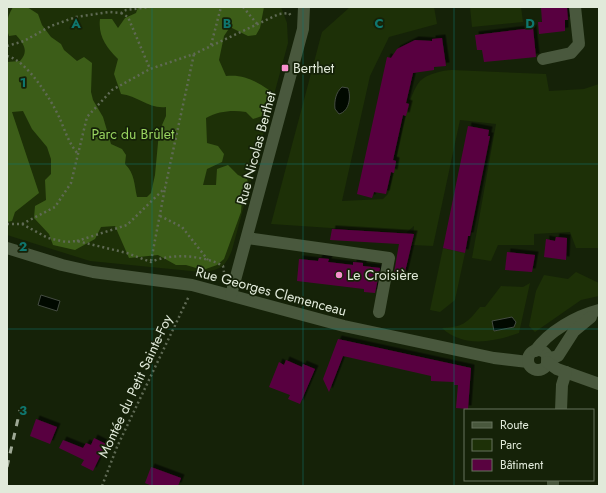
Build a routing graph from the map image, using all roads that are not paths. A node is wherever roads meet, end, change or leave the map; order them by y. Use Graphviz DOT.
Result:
graph roads {
  1 [pos="304,7"];
  2 [pos="575,7"];
  3 [pos="542,58"];
  4 [pos="247,238"];
  5 [pos="7,248"];
  6 [pos="231,295"];
  7 [pos="599,311"];
  8 [pos="379,312"];
  9 [pos="535,351"];
  10 [pos="547,361"];
  11 [pos="528,362"];
  12 [pos="566,372"];
  13 [pos="599,384"];
  14 [pos="561,409"];
  1 -- 4 [label="street, Rue Nicolas Berthet"];
  2 -- 3 [label="street"];
  4 -- 6 [label="street, Rue Nicolas Berthet"];
  4 -- 8 [label="street"];
  5 -- 6 [label="street, Rue Georges Clemenceau"];
  6 -- 11 [label="street, Rue Georges Clemenceau"];
  7 -- 9 [label="street"];
  7 -- 10 [label="street"];
  9 -- 10 [label="street"];
  9 -- 11 [label="street"];
  10 -- 11 [label="street"];
  10 -- 12 [label="street"];
  12 -- 13 [label="street"];
  12 -- 14 [label="street"];
}
